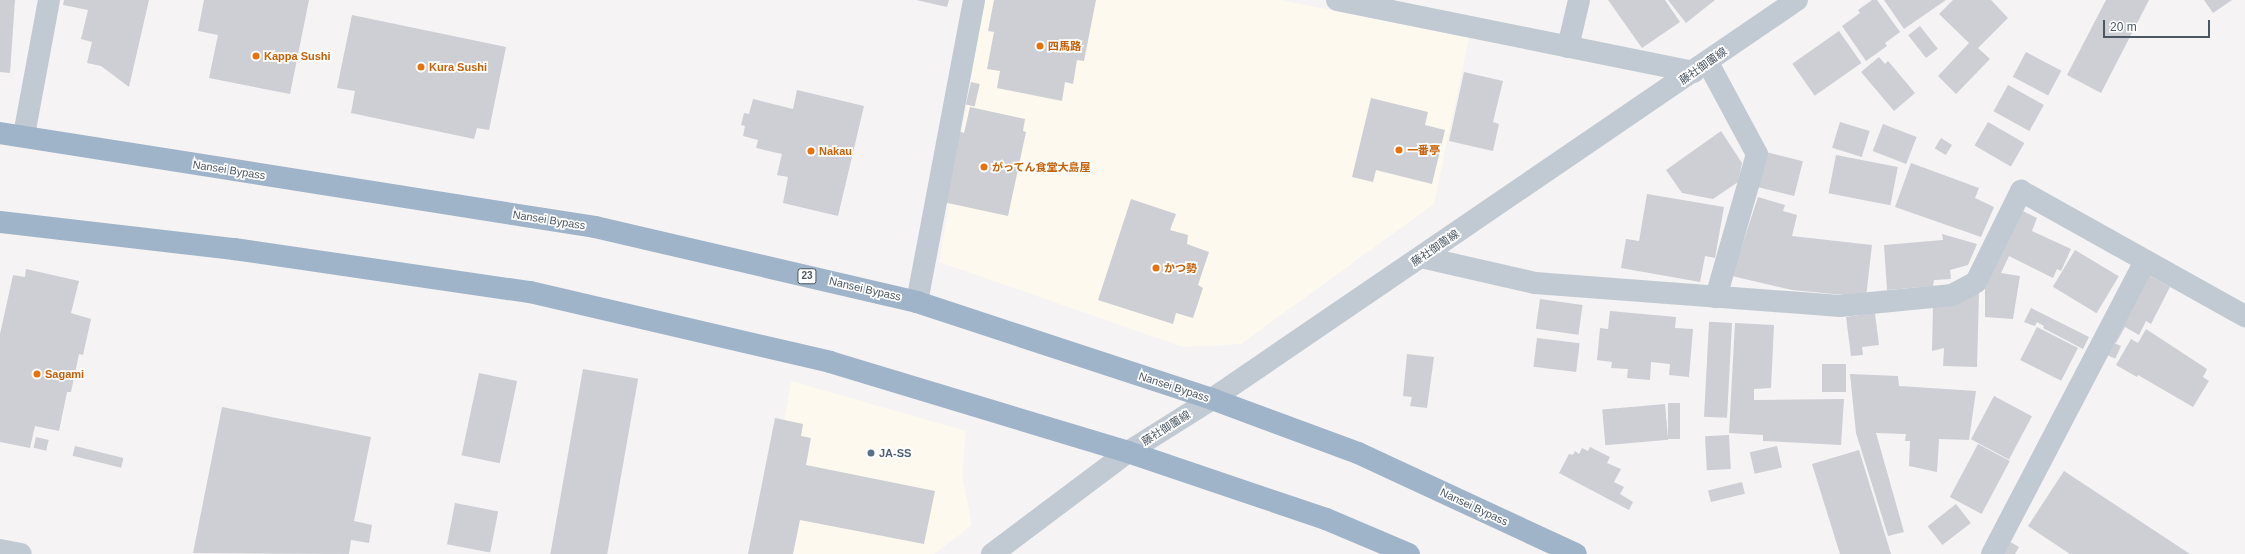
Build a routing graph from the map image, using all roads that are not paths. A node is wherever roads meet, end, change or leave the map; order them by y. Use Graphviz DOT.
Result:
graph roads {
  1 [pos="50,0"];
  2 [pos="974,0"];
  3 [pos="1337,0"];
  4 [pos="1579,0"];
  5 [pos="1797,0"];
  6 [pos="1568,47"];
  7 [pos="1701,68"];
  8 [pos="0,133"];
  9 [pos="24,135"];
  10 [pos="1,226"];
  11 [pos="1421,257"];
  12 [pos="2145,260"];
  13 [pos="1716,297"];
  14 [pos="918,302"];
  15 [pos="2245,316"];
  16 [pos="1212,399"];
  17 [pos="1128,452"];
  18 [pos="0,550"];
  19 [pos="21,554"];
  20 [pos="992,554"];
  21 [pos="1409,554"];
  22 [pos="1576,554"];
  23 [pos="1992,554"];
  1 -- 9 [label="street"];
  2 -- 14 [label="street"];
  3 -- 6 [label="street"];
  4 -- 6 [label="street"];
  5 -- 7 [label="street, 藤社御薗線"];
  6 -- 7 [label="street"];
  7 -- 11 [label="street, 藤社御薗線"];
  7 -- 13 [label="street"];
  8 -- 9 [label="highway, Nansei Bypass / 23"];
  9 -- 14 [label="highway, Nansei Bypass / 23"];
  10 -- 17 [label="highway"];
  11 -- 13 [label="street"];
  11 -- 16 [label="street, 藤社御薗線"];
  12 -- 13 [label="street"];
  12 -- 15 [label="street"];
  12 -- 23 [label="street"];
  14 -- 16 [label="highway, Nansei Bypass / 23"];
  16 -- 17 [label="street, 藤社御薗線"];
  16 -- 22 [label="highway, Nansei Bypass / 23"];
  17 -- 20 [label="street, 藤社御薗線"];
  17 -- 21 [label="highway"];
  18 -- 19 [label="street"];
}
